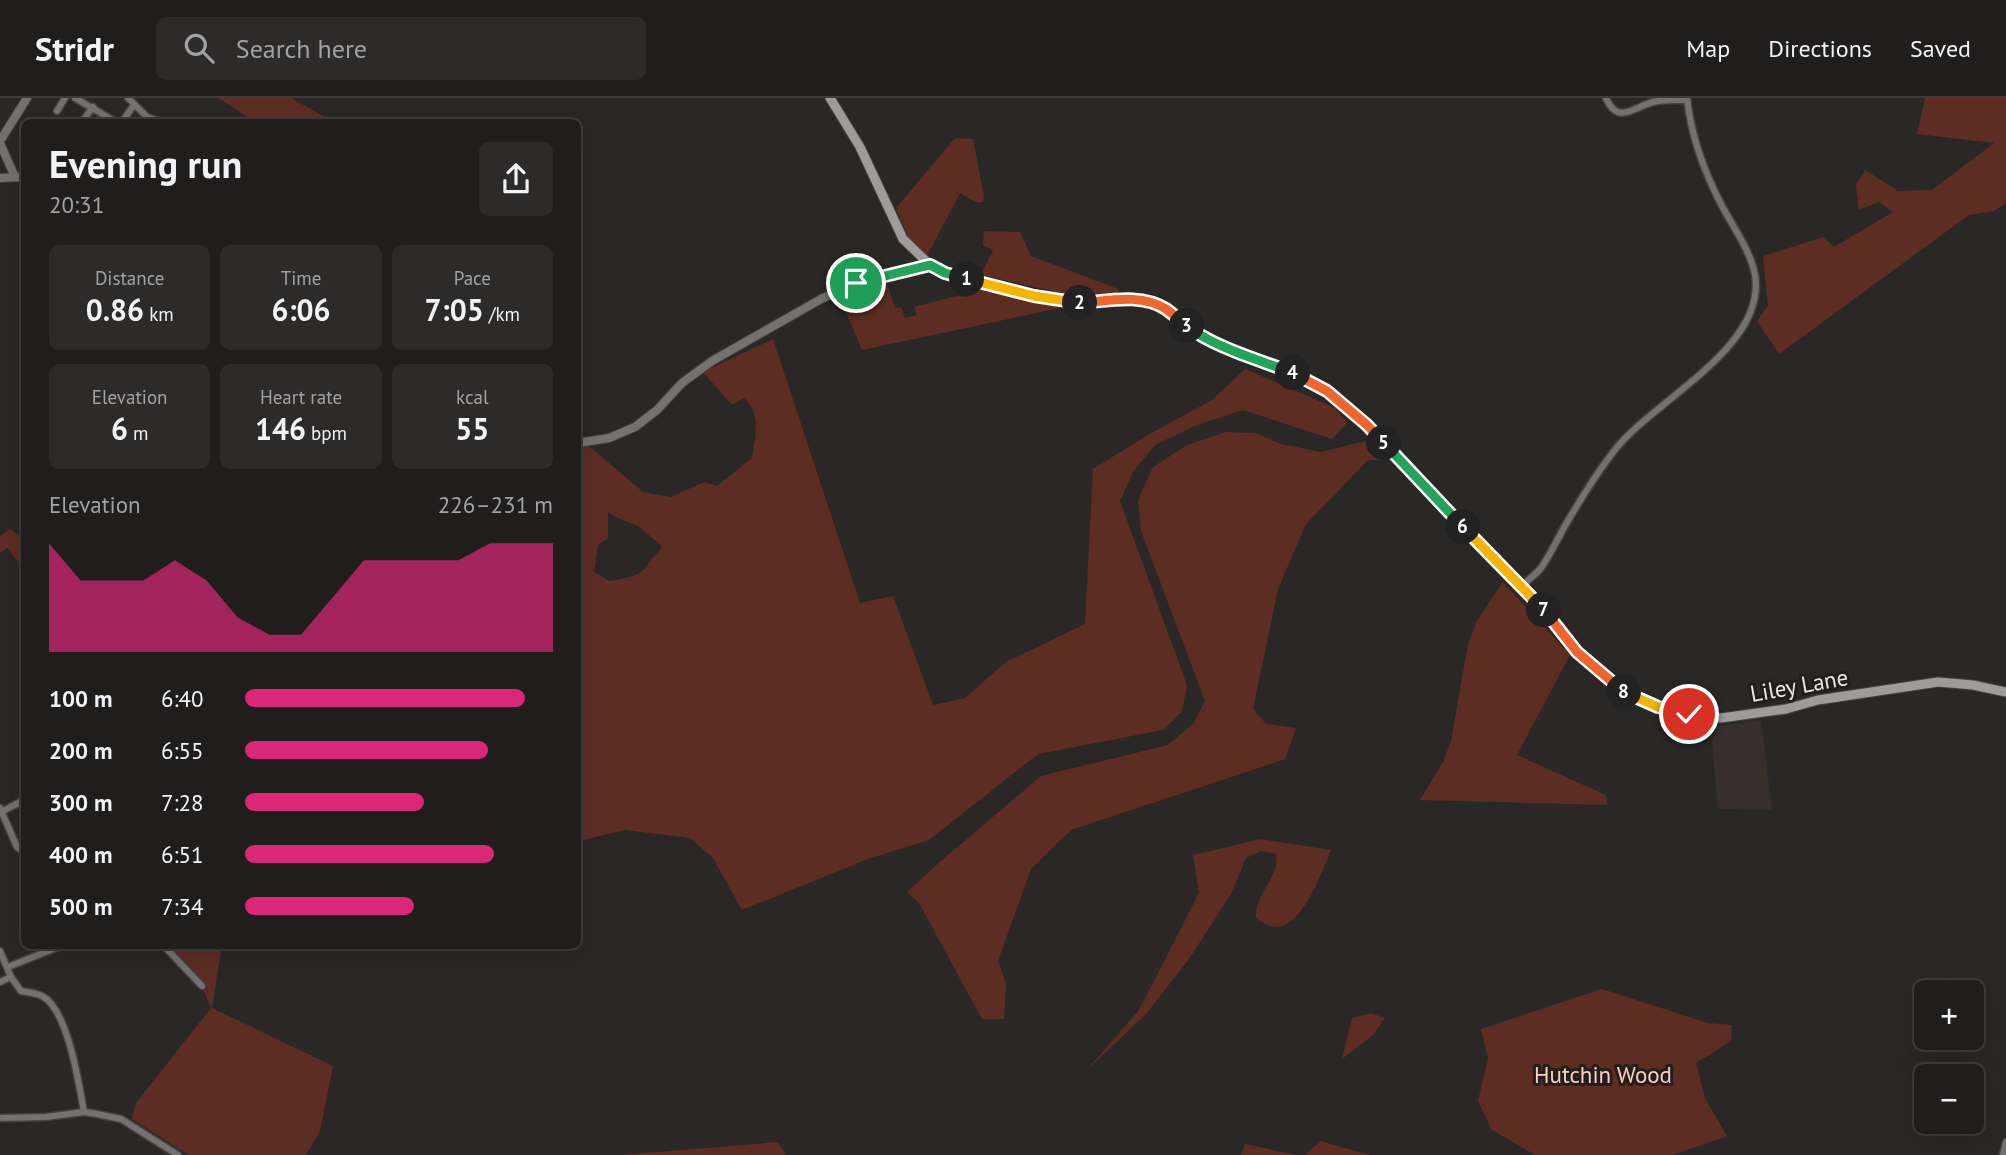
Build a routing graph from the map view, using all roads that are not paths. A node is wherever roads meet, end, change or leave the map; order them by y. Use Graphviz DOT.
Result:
graph roads {
  1 [pos="27,98"];
  2 [pos="65,98"];
  3 [pos="75,98"];
  4 [pos="128,98"];
  5 [pos="830,98"];
  6 [pos="1606,98"];
  7 [pos="1687,99"];
  8 [pos="134,106"];
  9 [pos="93,107"];
  10 [pos="57,111"];
  11 [pos="84,119"];
  12 [pos="111,119"];
  13 [pos="124,119"];
  14 [pos="153,119"];
  15 [pos="0,142"];
  16 [pos="15,177"];
  17 [pos="21,177"];
  18 [pos="0,178"];
  19 [pos="930,265"];
  20 [pos="581,443"];
  21 [pos="1522,586"];
  22 [pos="2006,692"];
  23 [pos="21,801"];
  24 [pos="1,811"];
  25 [pos="21,850"];
  26 [pos="53,949"];
  27 [pos="167,949"];
  28 [pos="0,951"];
  29 [pos="8,967"];
  30 [pos="12,977"];
  31 [pos="0,982"];
  32 [pos="202,986"];
  33 [pos="85,1112"];
  34 [pos="0,1118"];
  35 [pos="2006,1142"];
  36 [pos="178,1155"];
  37 [pos="2003,1155"];
  1 -- 15 [label="street"];
  2 -- 10 [label="street"];
  3 -- 9 [label="street"];
  4 -- 8 [label="street"];
  5 -- 19 [label="main road"];
  6 -- 7 [label="street"];
  7 -- 21 [label="street"];
  8 -- 13 [label="street"];
  8 -- 14 [label="street"];
  9 -- 11 [label="street"];
  9 -- 12 [label="street"];
  15 -- 16 [label="street"];
  16 -- 17 [label="street"];
  16 -- 18 [label="street"];
  19 -- 20 [label="street"];
  19 -- 21 [label="main road, Liley Lane"];
  21 -- 22 [label="main road, Liley Lane"];
  23 -- 24 [label="street"];
  24 -- 25 [label="street"];
  26 -- 29 [label="street"];
  27 -- 32 [label="street"];
  28 -- 29 [label="street"];
  29 -- 30 [label="street"];
  30 -- 31 [label="street"];
  30 -- 33 [label="street"];
  33 -- 34 [label="street"];
  33 -- 36 [label="street"];
  35 -- 37 [label="street"];
}
